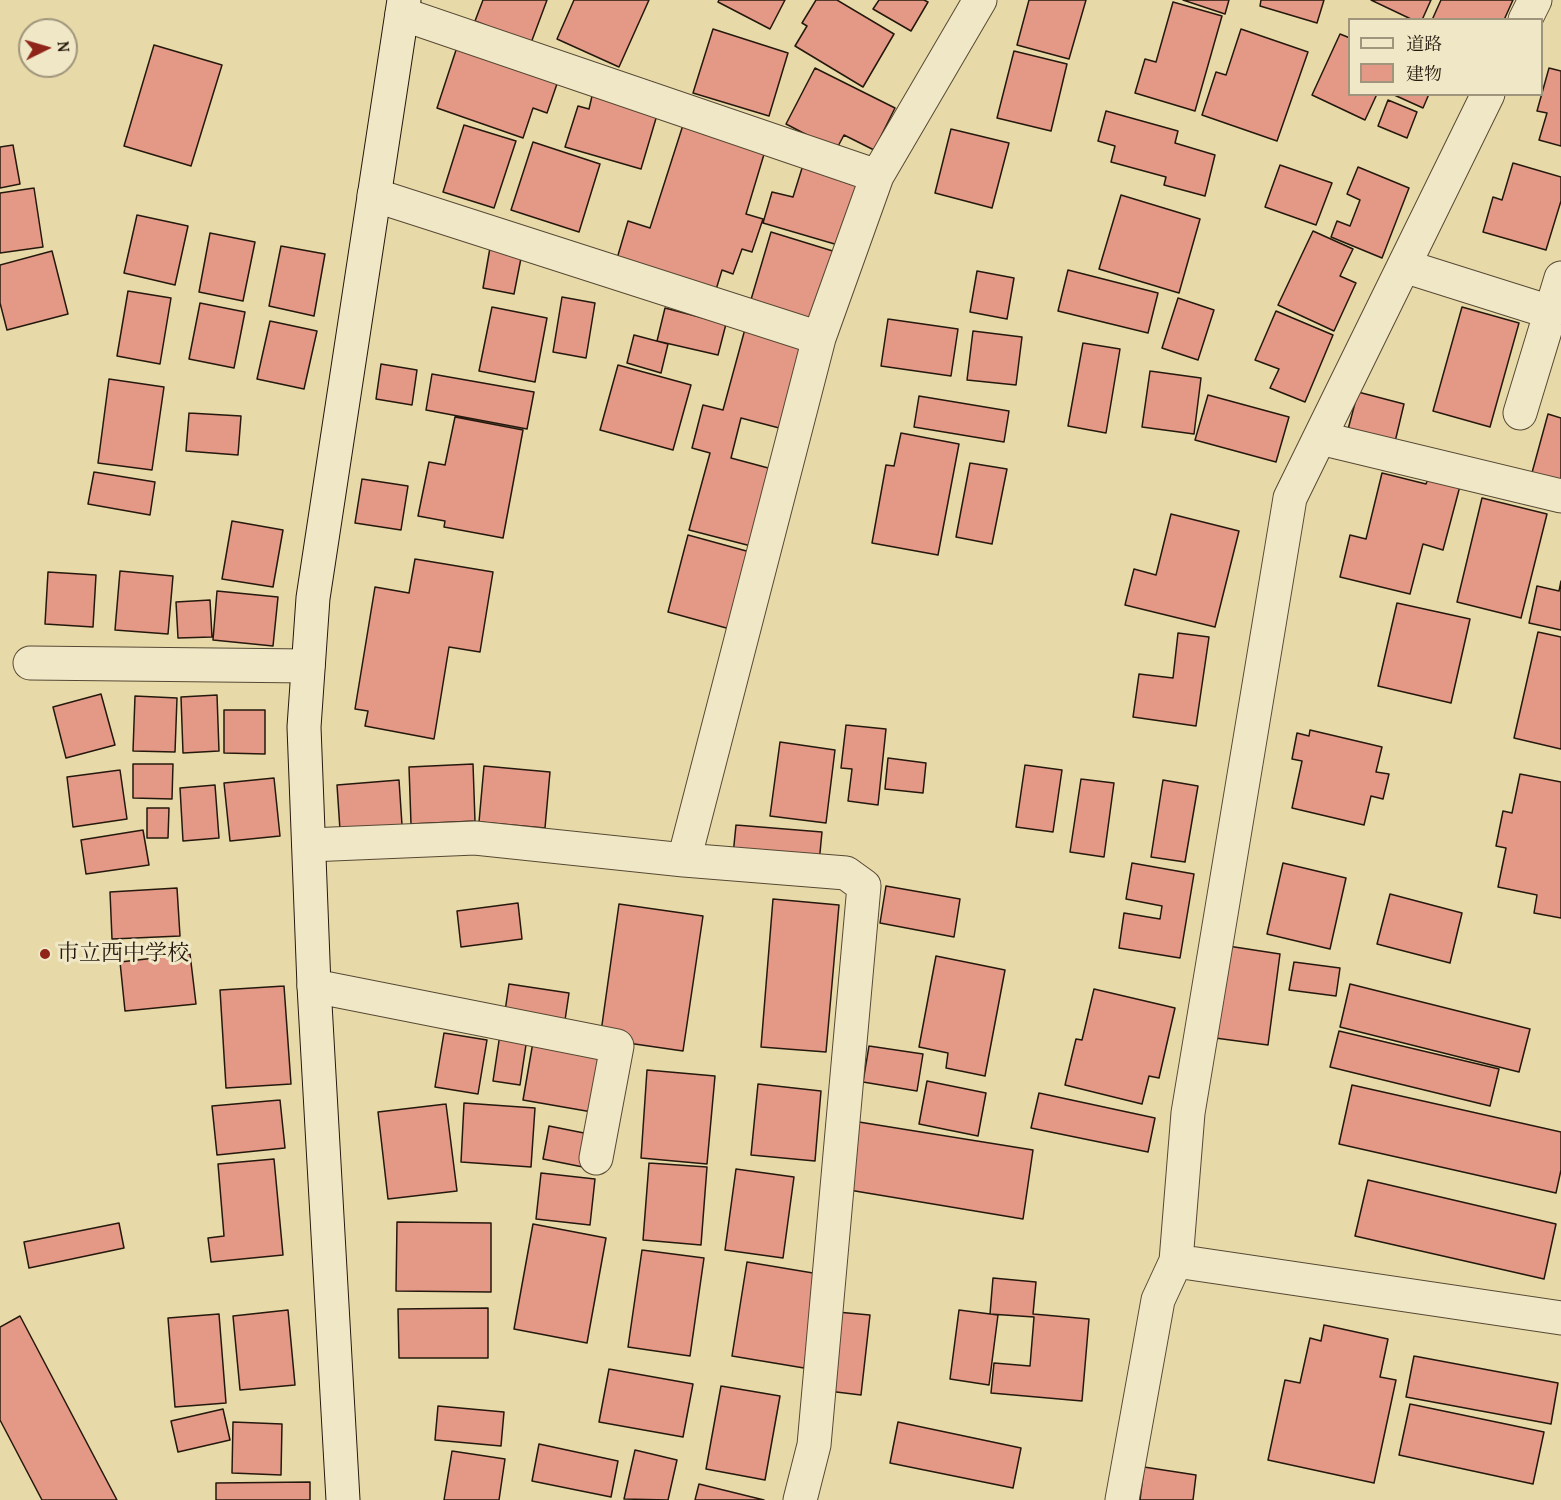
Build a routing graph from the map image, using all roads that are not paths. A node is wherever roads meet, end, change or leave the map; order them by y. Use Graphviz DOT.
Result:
graph roads {
  1 [pos="980,0"];
  2 [pos="1535,0"];
  3 [pos="403,7"];
  4 [pos="1526,18"];
  5 [pos="1487,96"];
  6 [pos="877,176"];
  7 [pos="374,195"];
  8 [pos="1404,266"];
  9 [pos="1561,278"];
  10 [pos="1550,312"];
  11 [pos="819,338"];
  12 [pos="1520,413"];
  13 [pos="1320,438"];
  14 [pos="1561,496"];
  15 [pos="30,663"];
  16 [pos="308,666"];
  17 [pos="309,845"];
  18 [pos="684,860"];
  19 [pos="314,986"];
  20 [pos="596,1158"];
  21 [pos="1176,1261"];
  22 [pos="1561,1318"];
  23 [pos="343,1500"];
  24 [pos="800,1500"];
  25 [pos="1122,1500"];
  1 -- 6 [label="street"];
  2 -- 4 [label="street"];
  3 -- 6 [label="street"];
  3 -- 7 [label="street"];
  5 -- 8 [label="street"];
  6 -- 11 [label="street"];
  7 -- 11 [label="street"];
  7 -- 16 [label="street"];
  8 -- 10 [label="street"];
  8 -- 13 [label="street"];
  9 -- 10 [label="street"];
  10 -- 12 [label="street"];
  11 -- 18 [label="street"];
  13 -- 14 [label="street"];
  13 -- 21 [label="street"];
  15 -- 16 [label="street"];
  16 -- 17 [label="street"];
  17 -- 18 [label="street"];
  17 -- 19 [label="street"];
  18 -- 24 [label="street"];
  19 -- 20 [label="street"];
  19 -- 23 [label="street"];
  21 -- 22 [label="street"];
  21 -- 25 [label="street"];
}
